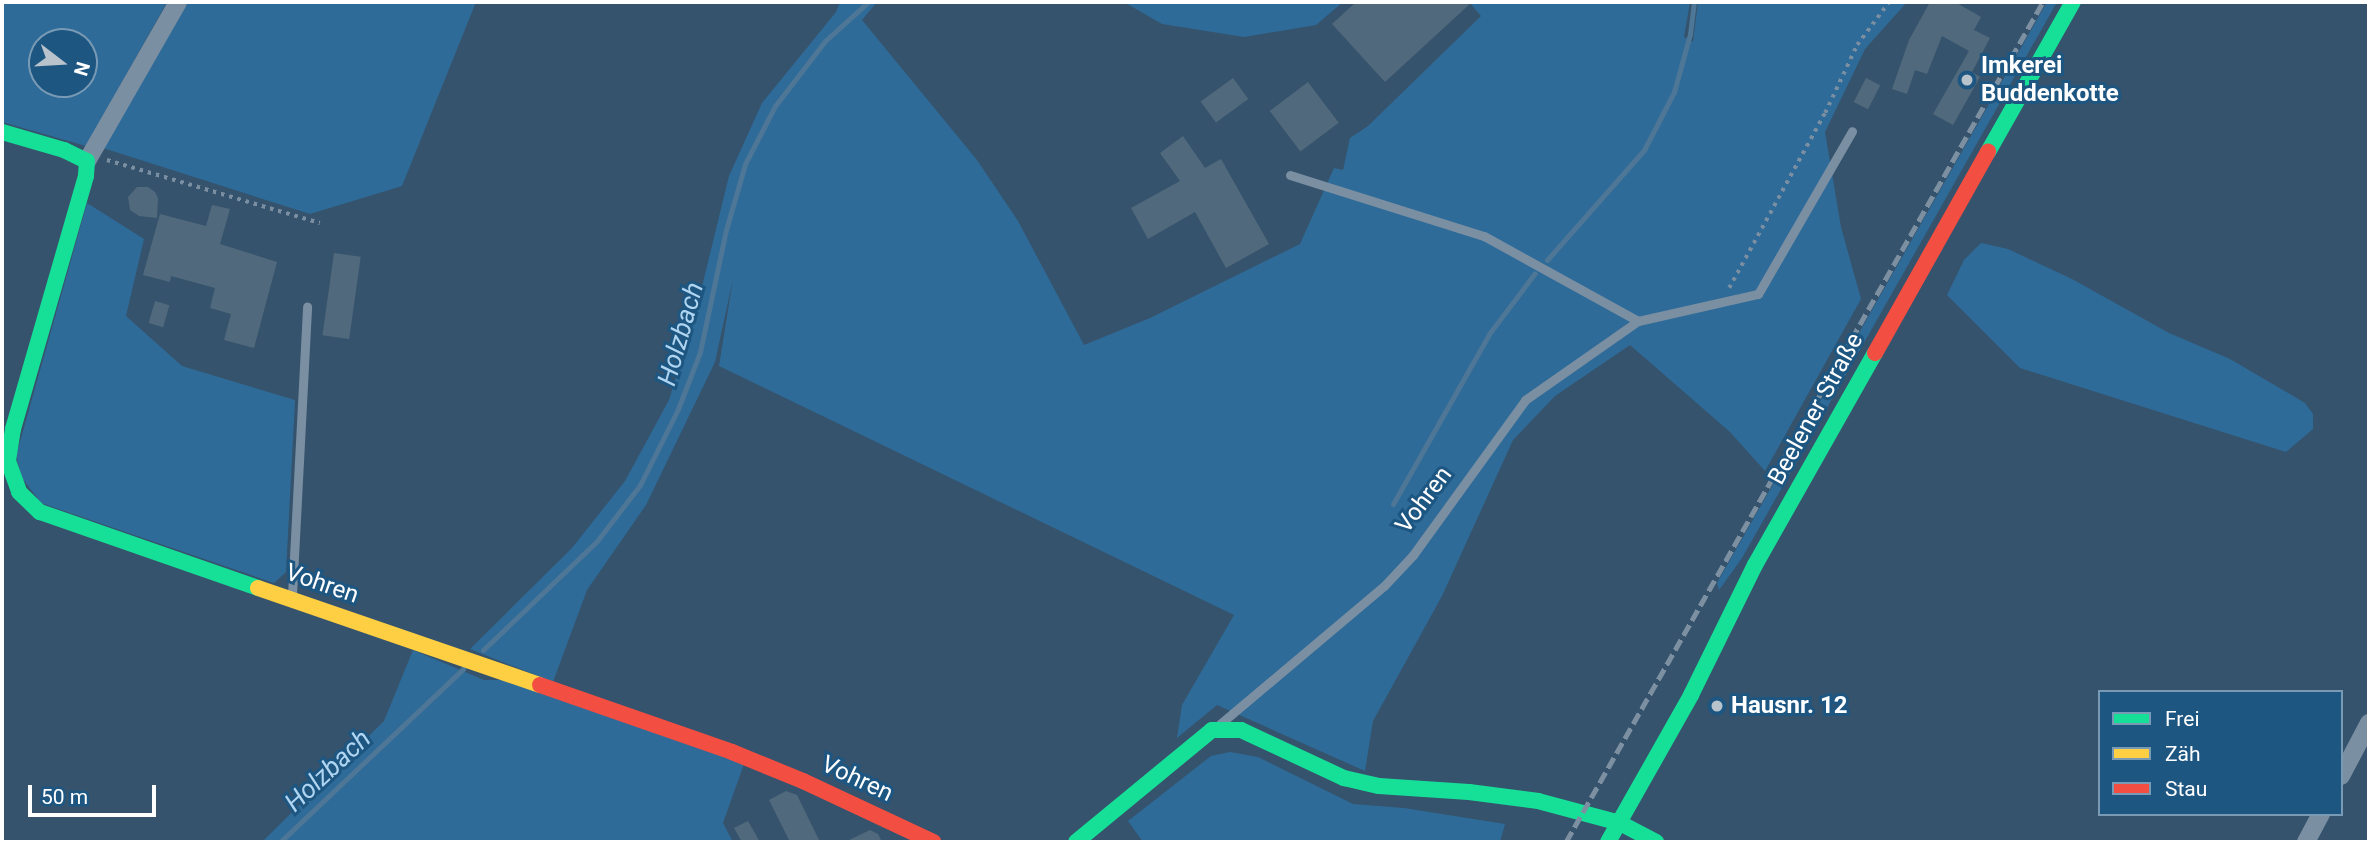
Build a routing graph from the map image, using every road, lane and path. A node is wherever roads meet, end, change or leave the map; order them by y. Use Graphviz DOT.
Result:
graph roads {
  1 [pos="178,2"];
  2 [pos="1889,2"];
  3 [pos="2073,2"];
  4 [pos="1852,131"];
  5 [pos="2,132"];
  6 [pos="87,161"];
  7 [pos="1290,174"];
  8 [pos="320,223"];
  9 [pos="1721,303"];
  10 [pos="307,306"];
  11 [pos="1638,321"];
  12 [pos="292,599"];
  13 [pos="1242,705"];
  14 [pos="2369,723"];
  15 [pos="1212,730"];
  16 [pos="1241,730"];
  17 [pos="2343,772"];
  18 [pos="2320,816"];
  19 [pos="1619,822"];
  20 [pos="933,842"];
  21 [pos="1076,842"];
  22 [pos="1608,842"];
  23 [pos="1656,842"];
  24 [pos="2306,842"];
  1 -- 6 [label="street, Vohren"];
  2 -- 9 [label="path"];
  3 -- 19 [label="street, Beelener Straße"];
  4 -- 9 [label="lane"];
  5 -- 6 [label="street"];
  6 -- 8 [label="path"];
  6 -- 12 [label="street, Vohren"];
  7 -- 11 [label="lane"];
  9 -- 11 [label="lane"];
  10 -- 12 [label="lane"];
  11 -- 13 [label="lane, Vohren"];
  12 -- 20 [label="street, Vohren"];
  13 -- 15 [label="lane, Vohren"];
  13 -- 16 [label="lane"];
  14 -- 17 [label="street"];
  15 -- 16 [label="street"];
  15 -- 21 [label="street, Vohren"];
  16 -- 19 [label="street"];
  18 -- 24 [label="street"];
  19 -- 22 [label="street, Beelener Straße"];
  19 -- 23 [label="street"];
}
